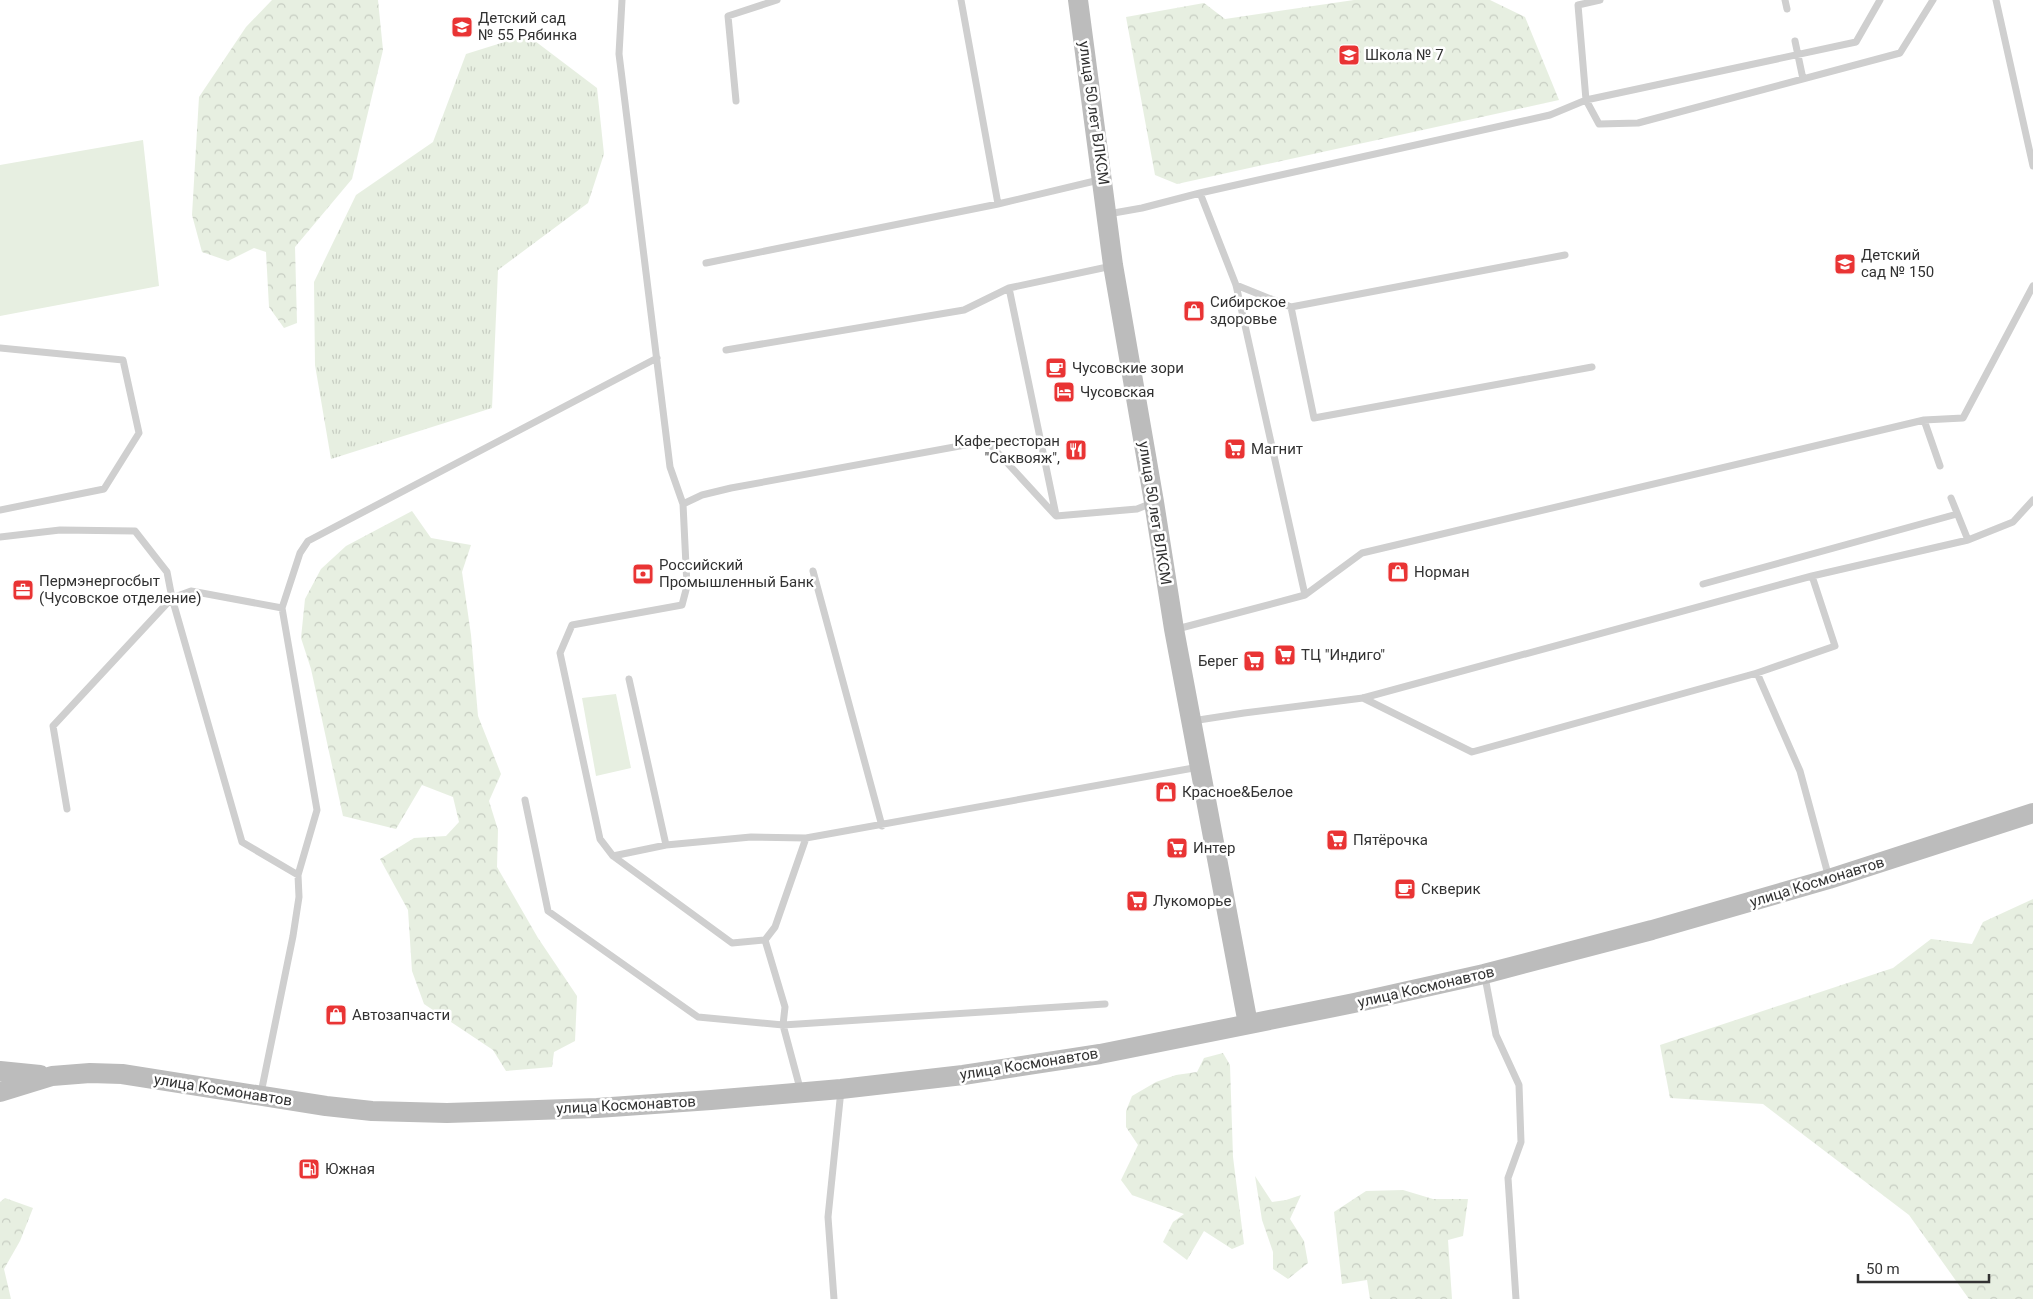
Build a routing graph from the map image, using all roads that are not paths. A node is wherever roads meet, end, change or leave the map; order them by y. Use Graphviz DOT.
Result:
graph roads {
  1 [pos="622,0"];
  2 [pos="777,0"];
  3 [pos="961,0"];
  4 [pos="1078,0"];
  5 [pos="1600,0"];
  6 [pos="1785,0"];
  7 [pos="1880,0"];
  8 [pos="1933,0"];
  9 [pos="1996,0"];
  10 [pos="1787,9"];
  11 [pos="1795,41"];
  12 [pos="1798,55"];
  13 [pos="1802,79"];
  14 [pos="1586,100"];
  15 [pos="736,101"];
  16 [pos="2033,166"];
  17 [pos="1103,180"];
  18 [pos="1200,193"];
  19 [pos="998,204"];
  20 [pos="1108,214"];
  21 [pos="1565,255"];
  22 [pos="706,263"];
  23 [pos="1113,265"];
  24 [pos="1236,285"];
  25 [pos="2033,286"];
  26 [pos="1009,288"];
  27 [pos="1292,307"];
  28 [pos="0,348"];
  29 [pos="726,350"];
  30 [pos="657,358"];
  31 [pos="1592,367"];
  32 [pos="1924,420"];
  33 [pos="1940,466"];
  34 [pos="1951,498"];
  35 [pos="2033,500"];
  36 [pos="1154,502"];
  37 [pos="683,504"];
  38 [pos="0,510"];
  39 [pos="1957,514"];
  40 [pos="1056,516"];
  41 [pos="0,537"];
  42 [pos="1968,540"];
  43 [pos="813,571"];
  44 [pos="1812,576"];
  45 [pos="1703,584"];
  46 [pos="1305,595"];
  47 [pos="172,598"];
  48 [pos="282,608"];
  49 [pos="1174,629"];
  50 [pos="1757,673"];
  51 [pos="629,679"];
  52 [pos="1363,698"];
  53 [pos="1190,722"];
  54 [pos="1199,767"];
  55 [pos="525,800"];
  56 [pos="67,809"];
  57 [pos="2033,813"];
  58 [pos="882,826"];
  59 [pos="806,838"];
  60 [pos="666,845"];
  61 [pos="613,856"];
  62 [pos="298,875"];
  63 [pos="1829,879"];
  64 [pos="765,940"];
  65 [pos="1484,974"];
  66 [pos="1105,1004"];
  67 [pos="1248,1024"];
  68 [pos="782,1025"];
  69 [pos="0,1071"];
  70 [pos="52,1076"];
  71 [pos="842,1089"];
  72 [pos="0,1092"];
  73 [pos="801,1092"];
  74 [pos="261,1096"];
  75 [pos="834,1299"];
  76 [pos="1516,1299"];
  1 -- 30 [label="lane"];
  2 -- 15 [label="lane"];
  3 -- 19 [label="lane"];
  4 -- 17 [label="street, улица 50 лет ВЛКСМ"];
  5 -- 14 [label="lane"];
  6 -- 10 [label="lane"];
  7 -- 12 [label="lane"];
  8 -- 13 [label="lane"];
  9 -- 16 [label="lane"];
  11 -- 12 [label="lane"];
  12 -- 13 [label="lane"];
  12 -- 14 [label="lane"];
  13 -- 14 [label="lane"];
  14 -- 18 [label="lane"];
  17 -- 19 [label="lane"];
  17 -- 20 [label="street, улица 50 лет ВЛКСМ"];
  18 -- 20 [label="lane"];
  18 -- 24 [label="lane"];
  19 -- 22 [label="lane"];
  20 -- 23 [label="street, улица 50 лет ВЛКСМ"];
  21 -- 27 [label="lane"];
  23 -- 26 [label="lane"];
  23 -- 36 [label="street, улица 50 лет ВЛКСМ"];
  24 -- 27 [label="lane"];
  24 -- 46 [label="lane"];
  25 -- 32 [label="lane"];
  26 -- 29 [label="lane"];
  26 -- 40 [label="lane"];
  27 -- 31 [label="lane"];
  28 -- 38 [label="lane"];
  30 -- 37 [label="lane"];
  30 -- 48 [label="lane"];
  32 -- 33 [label="lane"];
  32 -- 46 [label="lane"];
  34 -- 39 [label="lane"];
  35 -- 42 [label="lane"];
  36 -- 40 [label="lane"];
  36 -- 49 [label="street, улица 50 лет ВЛКСМ"];
  37 -- 40 [label="lane"];
  37 -- 61 [label="lane"];
  39 -- 42 [label="lane"];
  39 -- 45 [label="lane"];
  41 -- 47 [label="lane"];
  42 -- 44 [label="lane"];
  43 -- 58 [label="lane"];
  44 -- 50 [label="lane"];
  44 -- 52 [label="lane"];
  46 -- 49 [label="lane"];
  47 -- 48 [label="lane"];
  47 -- 56 [label="lane"];
  47 -- 62 [label="lane"];
  48 -- 62 [label="lane"];
  49 -- 53 [label="street, улица 50 лет ВЛКСМ"];
  50 -- 52 [label="lane"];
  50 -- 63 [label="lane"];
  51 -- 60 [label="lane"];
  52 -- 53 [label="lane"];
  53 -- 54 [label="street, улица 50 лет ВЛКСМ"];
  54 -- 58 [label="lane"];
  54 -- 67 [label="street, улица 50 лет ВЛКСМ"];
  55 -- 68 [label="lane"];
  57 -- 63 [label="street, улица Космонавтов"];
  58 -- 59 [label="lane"];
  59 -- 60 [label="lane"];
  59 -- 64 [label="lane"];
  60 -- 61 [label="lane"];
  61 -- 64 [label="lane"];
  62 -- 74 [label="lane"];
  63 -- 65 [label="street, улица Космонавтов"];
  64 -- 68 [label="lane"];
  65 -- 67 [label="street, улица Космонавтов"];
  65 -- 76 [label="lane"];
  66 -- 68 [label="lane"];
  67 -- 71 [label="street, улица Космонавтов"];
  68 -- 73 [label="lane"];
  69 -- 70 [label="street"];
  70 -- 72 [label="street, улица Космонавтов"];
  70 -- 74 [label="street, улица Космонавтов"];
  71 -- 73 [label="street, улица Космонавтов"];
  71 -- 75 [label="lane"];
  73 -- 74 [label="street, улица Космонавтов"];
}
